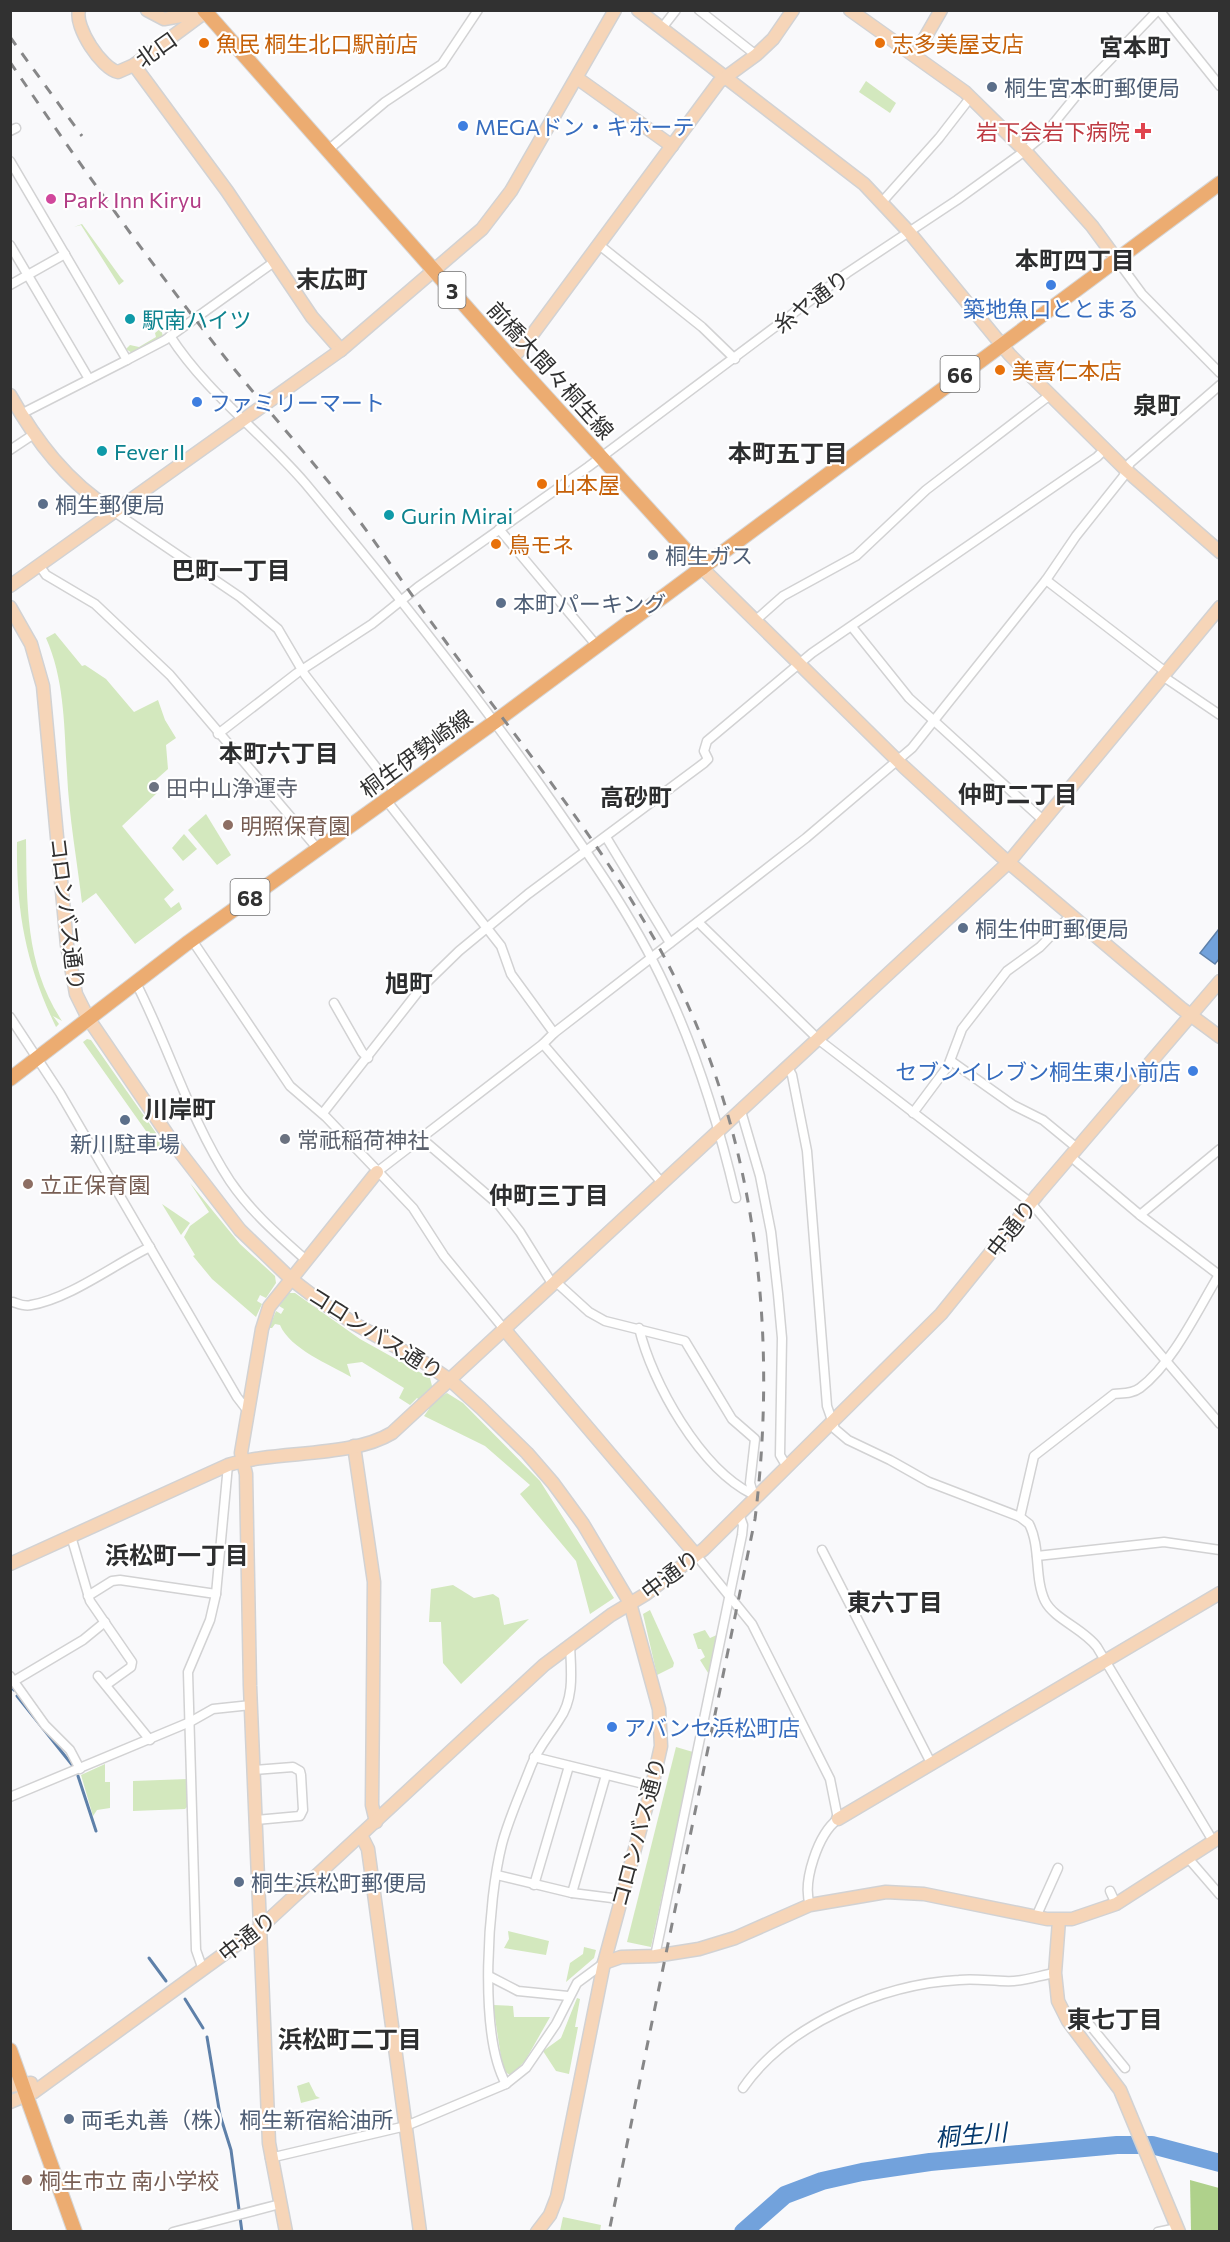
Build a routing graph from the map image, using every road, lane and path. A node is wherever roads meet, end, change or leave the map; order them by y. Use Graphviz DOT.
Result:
graph roads {
  1 [pos="79,10"];
  2 [pos="147,10"];
  3 [pos="477,10"];
  4 [pos="615,10"];
  5 [pos="638,10"];
  6 [pos="676,10"];
  7 [pos="699,10"];
  8 [pos="793,10"];
  9 [pos="850,10"];
  10 [pos="941,10"];
  11 [pos="1158,10"];
  12 [pos="206,11"];
  13 [pos="662,28"];
  14 [pos="756,55"];
  15 [pos="915,55"];
  16 [pos="134,65"];
  17 [pos="727,76"];
  18 [pos="577,78"];
  19 [pos="1220,86"];
  20 [pos="970,98"];
  21 [pos="672,146"];
  22 [pos="328,150"];
  23 [pos="1024,151"];
  24 [pos="10,161"];
  25 [pos="1220,183"];
  26 [pos="882,202"];
  27 [pos="909,232"];
  28 [pos="598,244"];
  29 [pos="10,245"];
  30 [pos="65,254"];
  31 [pos="1117,260"];
  32 [pos="274,262"];
  33 [pos="435,270"];
  34 [pos="28,275"];
  35 [pos="10,285"];
  36 [pos="170,336"];
  37 [pos="1001,344"];
  38 [pos="341,350"];
  39 [pos="512,358"];
  40 [pos="735,359"];
  41 [pos="127,360"];
  42 [pos="1220,373"];
  43 [pos="90,379"];
  44 [pos="1220,385"];
  45 [pos="10,395"];
  46 [pos="1050,396"];
  47 [pos="21,414"];
  48 [pos="244,419"];
  49 [pos="34,434"];
  50 [pos="1105,449"];
  51 [pos="10,450"];
  52 [pos="601,457"];
  53 [pos="1126,470"];
  54 [pos="113,511"];
  55 [pos="499,529"];
  56 [pos="1220,552"];
  57 [pos="39,565"];
  58 [pos="702,568"];
  59 [pos="1046,580"];
  60 [pos="10,586"];
  61 [pos="400,601"];
  62 [pos="10,607"];
  63 [pos="1220,607"];
  64 [pos="756,620"];
  65 [pos="852,627"];
  66 [pos="597,646"];
  67 [pos="801,662"];
  68 [pos="302,670"];
  69 [pos="1166,675"];
  70 [pos="1220,716"];
  71 [pos="934,721"];
  72 [pos="495,722"];
  73 [pos="218,734"];
  74 [pos="898,761"];
  75 [pos="391,797"];
  76 [pos="1044,821"];
  77 [pos="606,837"];
  78 [pos="317,848"];
  79 [pos="586,852"];
  80 [pos="1009,862"];
  81 [pos="1071,915"];
  82 [pos="698,922"];
  83 [pos="486,927"];
  84 [pos="192,940"];
  85 [pos="670,943"];
  86 [pos="651,958"];
  87 [pos="1220,981"];
  88 [pos="136,983"];
  89 [pos="334,1003"];
  90 [pos="1191,1015"];
  91 [pos="10,1017"];
  92 [pos="88,1018"];
  93 [pos="554,1033"];
  94 [pos="1220,1037"];
  95 [pos="819,1040"];
  96 [pos="543,1044"];
  97 [pos="368,1058"];
  98 [pos="37,1059"];
  99 [pos="951,1061"];
  100 [pos="788,1068"];
  101 [pos="10,1079"];
  102 [pos="741,1110"];
  103 [pos="323,1113"];
  104 [pos="913,1113"];
  105 [pos="720,1130"];
  106 [pos="420,1137"];
  107 [pos="1220,1149"];
  108 [pos="1073,1152"];
  109 [pos="377,1172"];
  110 [pos="662,1183"];
  111 [pos="736,1198"];
  112 [pos="1031,1203"];
  113 [pos="1140,1215"];
  114 [pos="150,1247"];
  115 [pos="306,1260"];
  116 [pos="1219,1274"];
  117 [pos="291,1279"];
  118 [pos="554,1283"];
  119 [pos="13,1302"];
  120 [pos="504,1329"];
  121 [pos="639,1329"];
  122 [pos="1165,1360"];
  123 [pos="445,1384"];
  124 [pos="247,1410"];
  125 [pos="832,1423"];
  126 [pos="1220,1424"];
  127 [pos="354,1446"];
  128 [pos="242,1461"];
  129 [pos="228,1465"];
  130 [pos="787,1467"];
  131 [pos="753,1497"];
  132 [pos="739,1514"];
  133 [pos="1020,1517"];
  134 [pos="71,1536"];
  135 [pos="822,1550"];
  136 [pos="1220,1550"];
  137 [pos="696,1556"];
  138 [pos="1037,1556"];
  139 [pos="10,1564"];
  140 [pos="1220,1593"];
  141 [pos="216,1594"];
  142 [pos="88,1596"];
  143 [pos="731,1598"];
  144 [pos="630,1603"];
  145 [pos="105,1622"];
  146 [pos="570,1644"];
  147 [pos="1107,1662"];
  148 [pos="98,1676"];
  149 [pos="13,1678"];
  150 [pos="106,1685"];
  151 [pos="251,1705"];
  152 [pos="190,1722"];
  153 [pos="150,1740"];
  154 [pos="534,1757"];
  155 [pos="932,1765"];
  156 [pos="569,1766"];
  157 [pos="80,1769"];
  158 [pos="254,1770"];
  159 [pos="606,1775"];
  160 [pos="652,1786"];
  161 [pos="10,1797"];
  162 [pos="838,1819"];
  163 [pos="256,1820"];
  164 [pos="376,1822"];
  165 [pos="361,1835"];
  166 [pos="1216,1838"];
  167 [pos="1188,1858"];
  168 [pos="1058,1868"];
  169 [pos="497,1875"];
  170 [pos="534,1885"];
  171 [pos="1110,1891"];
  172 [pos="572,1893"];
  173 [pos="1220,1895"];
  174 [pos="620,1899"];
  175 [pos="1116,1904"];
  176 [pos="810,1905"];
  177 [pos="1035,1917"];
  178 [pos="1059,1920"];
  179 [pos="261,1927"];
  180 [pos="655,1956"];
  181 [pos="604,1963"];
  182 [pos="203,1970"];
  183 [pos="1055,1973"];
  184 [pos="489,1976"];
  185 [pos="568,1996"];
  186 [pos="1068,2020"];
  187 [pos="10,2050"];
  188 [pos="1125,2068"];
  189 [pos="44,2083"];
  190 [pos="16,2084"];
  191 [pos="506,2084"];
  192 [pos="743,2088"];
  193 [pos="27,2096"];
  194 [pos="10,2102"];
  195 [pos="406,2126"];
  196 [pos="270,2158"];
  197 [pos="280,2204"];
  198 [pos="1177,2227"];
  199 [pos="541,2230"];
  200 [pos="75,2232"];
  201 [pos="173,2232"];
  202 [pos="286,2232"];
  203 [pos="420,2232"];
  204 [pos="1158,2232"];
  1 -- 16 [label="street, 北口 / 北口"];
  2 -- 12 [label="street, 北口 / 北口"];
  3 -- 22 [label="street"];
  4 -- 18 [label="street"];
  5 -- 13 [label="street"];
  6 -- 13 [label="street"];
  7 -- 14 [label="street"];
  8 -- 14 [label="street"];
  9 -- 15 [label="street"];
  10 -- 15 [label="street"];
  11 -- 19 [label="street"];
  11 -- 23 [label="street, 糸ヤ通り"];
  12 -- 16 [label="street, 北口 / 北口"];
  12 -- 22 [label="main road, 前橋大間々桐生線 / 3"];
  13 -- 17 [label="street"];
  14 -- 17 [label="street"];
  15 -- 20 [label="street"];
  16 -- 32 [label="street"];
  17 -- 21 [label="street"];
  17 -- 26 [label="street"];
  18 -- 21 [label="street"];
  18 -- 33 [label="street"];
  20 -- 23 [label="street"];
  20 -- 26 [label="street"];
  21 -- 28 [label="street"];
  22 -- 33 [label="main road, 前橋大間々桐生線 / 3"];
  23 -- 27 [label="street, 糸ヤ通り"];
  23 -- 31 [label="street"];
  24 -- 30 [label="street"];
  25 -- 31 [label="main road, 66"];
  26 -- 27 [label="street"];
  27 -- 37 [label="street"];
  27 -- 40 [label="street, 糸ヤ通り"];
  28 -- 39 [label="street"];
  28 -- 40 [label="street"];
  29 -- 34 [label="street"];
  30 -- 34 [label="street"];
  30 -- 41 [label="street"];
  31 -- 37 [label="main road, 66"];
  31 -- 42 [label="street"];
  32 -- 36 [label="street"];
  32 -- 38 [label="street"];
  33 -- 38 [label="street"];
  33 -- 39 [label="main road, 前橋大間々桐生線 / 3"];
  34 -- 35 [label="street"];
  34 -- 43 [label="street"];
  36 -- 41 [label="street"];
  36 -- 48 [label="street"];
  37 -- 46 [label="street"];
  37 -- 58 [label="main road, 66"];
  38 -- 48 [label="street"];
  39 -- 52 [label="main road, 前橋大間々桐生線 / 3"];
  40 -- 52 [label="street, 糸ヤ通り"];
  41 -- 43 [label="street"];
  43 -- 47 [label="street"];
  44 -- 53 [label="street"];
  45 -- 47 [label="street"];
  46 -- 50 [label="street"];
  46 -- 64 [label="street"];
  47 -- 49 [label="street"];
  48 -- 54 [label="street"];
  48 -- 61 [label="street"];
  49 -- 51 [label="street"];
  49 -- 54 [label="street"];
  50 -- 53 [label="street"];
  50 -- 65 [label="street"];
  52 -- 55 [label="street, 糸ヤ通り"];
  52 -- 58 [label="main road, 前橋大間々桐生線 / 3"];
  53 -- 56 [label="street"];
  53 -- 59 [label="street"];
  54 -- 57 [label="street"];
  54 -- 68 [label="street"];
  55 -- 61 [label="street, 糸ヤ通り"];
  55 -- 66 [label="street"];
  57 -- 60 [label="street"];
  57 -- 73 [label="street"];
  58 -- 64 [label="street"];
  58 -- 66 [label="main road, 桐生伊勢崎線 / 68"];
  59 -- 69 [label="street"];
  59 -- 71 [label="street"];
  61 -- 68 [label="street, 糸ヤ通り"];
  61 -- 72 [label="street"];
  62 -- 92 [label="street, コロンバス通り"];
  63 -- 69 [label="street"];
  64 -- 67 [label="street"];
  65 -- 67 [label="street"];
  65 -- 71 [label="street"];
  66 -- 72 [label="main road, 桐生伊勢崎線 / 68"];
  67 -- 74 [label="street"];
  67 -- 77 [label="street"];
  68 -- 73 [label="street, 糸ヤ通り"];
  68 -- 75 [label="street"];
  69 -- 70 [label="street"];
  69 -- 76 [label="street"];
  71 -- 74 [label="street"];
  71 -- 76 [label="street"];
  72 -- 75 [label="main road, 桐生伊勢崎線 / 68"];
  72 -- 79 [label="street"];
  73 -- 78 [label="street"];
  74 -- 80 [label="street"];
  74 -- 82 [label="street"];
  75 -- 78 [label="main road, 桐生伊勢崎線 / 68"];
  75 -- 83 [label="street"];
  76 -- 80 [label="street"];
  77 -- 79 [label="street"];
  77 -- 85 [label="street"];
  78 -- 84 [label="main road, 桐生伊勢崎線 / 68"];
  79 -- 83 [label="street"];
  79 -- 86 [label="street"];
  80 -- 81 [label="street"];
  80 -- 95 [label="street"];
  81 -- 90 [label="street"];
  81 -- 99 [label="street"];
  82 -- 85 [label="street"];
  82 -- 95 [label="street"];
  83 -- 93 [label="street"];
  83 -- 97 [label="street"];
  84 -- 88 [label="main road, 桐生伊勢崎線 / 68"];
  84 -- 103 [label="street"];
  85 -- 86 [label="street"];
  86 -- 93 [label="street"];
  86 -- 105 [label="street"];
  87 -- 90 [label="street, 中通り"];
  88 -- 92 [label="main road, 桐生伊勢崎線 / 68"];
  88 -- 115 [label="street"];
  89 -- 97 [label="street"];
  90 -- 94 [label="street"];
  90 -- 108 [label="street, 中通り"];
  91 -- 98 [label="street"];
  92 -- 98 [label="main road, 桐生伊勢崎線 / 68"];
  92 -- 117 [label="street, コロンバス通り"];
  93 -- 96 [label="street"];
  95 -- 100 [label="street"];
  95 -- 104 [label="street"];
  96 -- 106 [label="street"];
  96 -- 110 [label="street"];
  97 -- 103 [label="street"];
  98 -- 101 [label="main road, 桐生伊勢崎線 / 68"];
  98 -- 114 [label="street"];
  99 -- 104 [label="street"];
  99 -- 108 [label="street"];
  100 -- 102 [label="street"];
  100 -- 125 [label="street"];
  102 -- 105 [label="street"];
  102 -- 130 [label="street"];
  103 -- 109 [label="street"];
  104 -- 112 [label="street"];
  105 -- 110 [label="street"];
  105 -- 111 [label="street"];
  106 -- 109 [label="street"];
  106 -- 118 [label="street"];
  107 -- 113 [label="street"];
  108 -- 112 [label="street, 中通り"];
  108 -- 113 [label="street"];
  109 -- 115 [label="street"];
  109 -- 120 [label="street"];
  110 -- 118 [label="street"];
  112 -- 122 [label="street"];
  112 -- 125 [label="street, 中通り"];
  113 -- 116 [label="street"];
  114 -- 119 [label="street"];
  114 -- 124 [label="street"];
  115 -- 117 [label="street"];
  116 -- 122 [label="street"];
  117 -- 123 [label="street, コロンバス通り"];
  117 -- 124 [label="street"];
  118 -- 120 [label="street"];
  118 -- 121 [label="street"];
  120 -- 123 [label="street"];
  120 -- 137 [label="street"];
  121 -- 131 [label="street"];
  121 -- 131 [label="street"];
  122 -- 126 [label="street"];
  122 -- 133 [label="street"];
  123 -- 127 [label="street"];
  123 -- 144 [label="street, コロンバス通り"];
  124 -- 128 [label="street"];
  125 -- 130 [label="street, 中通り"];
  125 -- 133 [label="street"];
  127 -- 128 [label="street"];
  127 -- 164 [label="street"];
  128 -- 129 [label="street"];
  128 -- 151 [label="street"];
  129 -- 134 [label="street"];
  129 -- 141 [label="street"];
  130 -- 131 [label="street, 中通り"];
  131 -- 132 [label="street, 中通り"];
  132 -- 137 [label="street, 中通り"];
  132 -- 143 [label="street"];
  133 -- 138 [label="street"];
  134 -- 139 [label="street"];
  134 -- 142 [label="street"];
  135 -- 155 [label="street"];
  136 -- 138 [label="street"];
  137 -- 143 [label="street"];
  137 -- 144 [label="street, 中通り"];
  138 -- 147 [label="street"];
  140 -- 147 [label="street"];
  141 -- 142 [label="street"];
  141 -- 152 [label="street"];
  142 -- 145 [label="street"];
  143 -- 162 [label="street"];
  143 -- 180 [label="street"];
  144 -- 146 [label="street, 中通り"];
  144 -- 160 [label="street, コロンバス通り"];
  145 -- 149 [label="street"];
  145 -- 150 [label="street"];
  146 -- 154 [label="street"];
  146 -- 164 [label="street, 中通り"];
  147 -- 155 [label="street"];
  147 -- 166 [label="street"];
  148 -- 150 [label="street"];
  149 -- 157 [label="street"];
  150 -- 153 [label="street"];
  151 -- 152 [label="street"];
  151 -- 158 [label="street"];
  152 -- 153 [label="street"];
  152 -- 182 [label="street"];
  153 -- 157 [label="street"];
  154 -- 156 [label="street"];
  154 -- 169 [label="street"];
  155 -- 162 [label="street"];
  156 -- 159 [label="street"];
  156 -- 170 [label="street"];
  157 -- 161 [label="street"];
  158 -- 163 [label="street"];
  158 -- 163 [label="street"];
  159 -- 160 [label="street"];
  159 -- 172 [label="street"];
  160 -- 174 [label="street, コロンバス通り"];
  162 -- 176 [label="street"];
  163 -- 179 [label="street"];
  164 -- 165 [label="street, 中通り"];
  165 -- 179 [label="street, 中通り"];
  165 -- 195 [label="street"];
  166 -- 167 [label="street"];
  167 -- 173 [label="street"];
  167 -- 175 [label="street"];
  168 -- 177 [label="street"];
  169 -- 170 [label="street"];
  169 -- 184 [label="street"];
  170 -- 172 [label="street"];
  171 -- 175 [label="street"];
  172 -- 174 [label="street"];
  174 -- 181 [label="street, コロンバス通り"];
  175 -- 178 [label="street"];
  176 -- 177 [label="street"];
  176 -- 180 [label="street"];
  177 -- 178 [label="street"];
  178 -- 183 [label="street"];
  179 -- 182 [label="street, 中通り"];
  179 -- 196 [label="street"];
  180 -- 181 [label="street"];
  181 -- 185 [label="street"];
  181 -- 199 [label="street, コロンバス通り"];
  182 -- 189 [label="street, 中通り"];
  183 -- 186 [label="street"];
  183 -- 192 [label="street"];
  184 -- 185 [label="street"];
  184 -- 191 [label="street"];
  185 -- 191 [label="street"];
  186 -- 188 [label="street"];
  186 -- 198 [label="street"];
  187 -- 190 [label="main road"];
  189 -- 190 [label="street"];
  189 -- 193 [label="street, 中通り"];
  190 -- 193 [label="main road"];
  191 -- 195 [label="street"];
  193 -- 194 [label="street, 中通り"];
  193 -- 200 [label="main road"];
  195 -- 196 [label="street"];
  195 -- 203 [label="street"];
  196 -- 197 [label="street"];
  197 -- 201 [label="street"];
  197 -- 202 [label="street"];
  198 -- 204 [label="street"];
}
